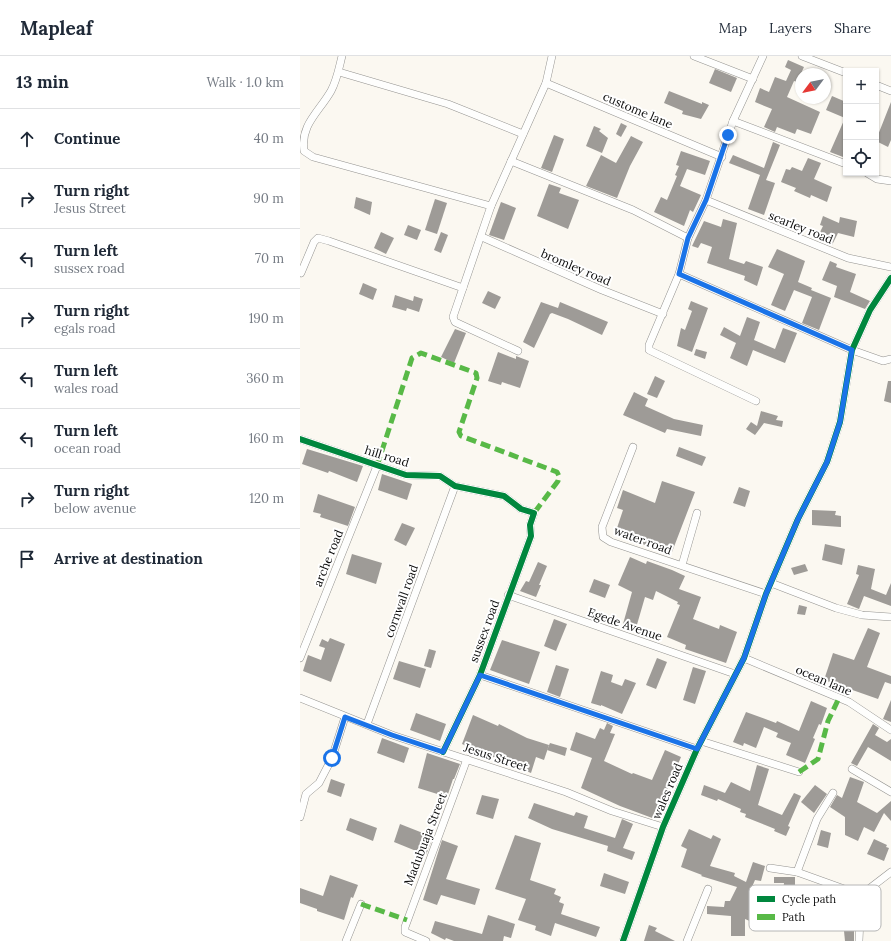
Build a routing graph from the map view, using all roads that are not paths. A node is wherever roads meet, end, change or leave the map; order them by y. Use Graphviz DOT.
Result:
graph roads {
  1 [pos="342,56"];
  2 [pos="552,56"];
  3 [pos="694,56"];
  4 [pos="763,56"];
  5 [pos="802,56"];
  6 [pos="339,72"];
  7 [pos="843,72"];
  8 [pos="752,80"];
  9 [pos="546,83"];
  10 [pos="879,86"];
  11 [pos="891,91"];
  12 [pos="733,121"];
  13 [pos="523,134"];
  14 [pos="302,151"];
  15 [pos="722,157"];
  16 [pos="511,161"];
  17 [pos="843,163"];
  18 [pos="872,176"];
  19 [pos="891,181"];
  20 [pos="706,200"];
  21 [pos="491,206"];
  22 [pos="482,237"];
  23 [pos="688,238"];
  24 [pos="891,267"];
  25 [pos="301,273"];
  26 [pos="679,274"];
  27 [pos="891,278"];
  28 [pos="463,288"];
  29 [pos="662,314"];
  30 [pos="852,350"];
  31 [pos="518,351"];
  32 [pos="891,359"];
  33 [pos="756,401"];
  34 [pos="300,439"];
  35 [pos="633,447"];
  36 [pos="377,466"];
  37 [pos="455,486"];
  38 [pos="534,513"];
  39 [pos="697,513"];
  40 [pos="682,565"];
  41 [pos="771,583"];
  42 [pos="766,594"];
  43 [pos="508,595"];
  44 [pos="891,617"];
  45 [pos="300,658"];
  46 [pos="744,658"];
  47 [pos="735,674"];
  48 [pos="480,675"];
  49 [pos="300,698"];
  50 [pos="345,717"];
  51 [pos="367,724"];
  52 [pos="891,730"];
  53 [pos="701,741"];
  54 [pos="697,749"];
  55 [pos="443,752"];
  56 [pos="467,759"];
  57 [pos="852,769"];
  58 [pos="798,772"];
  59 [pos="891,792"];
  60 [pos="303,793"];
  61 [pos="833,793"];
  62 [pos="300,817"];
  63 [pos="663,827"];
  64 [pos="770,868"];
  65 [pos="798,872"];
  66 [pos="891,872"];
  67 [pos="834,885"];
  68 [pos="874,885"];
  69 [pos="708,889"];
  70 [pos="361,904"];
  71 [pos="859,931"];
  72 [pos="346,941"];
  73 [pos="426,941"];
  74 [pos="623,941"];
  75 [pos="687,941"];
  76 [pos="859,941"];
  1 -- 6 [label="street"];
  2 -- 9 [label="street"];
  3 -- 8 [label="street"];
  4 -- 8 [label="street"];
  5 -- 7 [label="street"];
  6 -- 13 [label="street"];
  6 -- 14 [label="street"];
  8 -- 12 [label="street"];
  9 -- 13 [label="street"];
  9 -- 15 [label="street, custome lane"];
  10 -- 11 [label="street"];
  12 -- 15 [label="street"];
  12 -- 17 [label="street"];
  13 -- 16 [label="street"];
  14 -- 21 [label="street"];
  15 -- 20 [label="street"];
  16 -- 21 [label="street"];
  16 -- 23 [label="street"];
  18 -- 19 [label="street"];
  20 -- 23 [label="street"];
  20 -- 24 [label="street, scarley road"];
  21 -- 22 [label="street"];
  22 -- 28 [label="street"];
  22 -- 29 [label="street, bromley road"];
  23 -- 26 [label="street"];
  25 -- 28 [label="street"];
  26 -- 29 [label="street"];
  26 -- 30 [label="street"];
  27 -- 30 [label="street, wales road"];
  28 -- 31 [label="street"];
  29 -- 33 [label="street"];
  30 -- 32 [label="street"];
  30 -- 41 [label="street, wales road"];
  34 -- 36 [label="street, hill road"];
  35 -- 40 [label="street, water road"];
  36 -- 37 [label="street, hill road"];
  36 -- 45 [label="street, arche road"];
  37 -- 38 [label="street, hill road"];
  37 -- 51 [label="street, cornwall road"];
  38 -- 43 [label="street, sussex road"];
  39 -- 40 [label="street"];
  40 -- 42 [label="street, water road"];
  41 -- 42 [label="street, wales road"];
  41 -- 44 [label="street"];
  42 -- 46 [label="street, wales road"];
  43 -- 47 [label="street, Egede Avenue"];
  43 -- 48 [label="street, sussex road"];
  46 -- 47 [label="street, wales road"];
  46 -- 52 [label="street, ocean lane"];
  47 -- 53 [label="street, wales road"];
  48 -- 54 [label="street"];
  48 -- 55 [label="street, sussex road"];
  49 -- 50 [label="street, Jesus Street"];
  50 -- 51 [label="street, Jesus Street"];
  50 -- 60 [label="street"];
  51 -- 55 [label="street, Jesus Street"];
  53 -- 54 [label="street, wales road"];
  53 -- 58 [label="street"];
  54 -- 63 [label="street, wales road"];
  55 -- 56 [label="street, Jesus Street"];
  56 -- 63 [label="street, Jesus Street"];
  56 -- 73 [label="street, Madubuaja Street"];
  57 -- 59 [label="street"];
  60 -- 62 [label="street"];
  61 -- 65 [label="street"];
  63 -- 74 [label="street, wales road"];
  64 -- 65 [label="street"];
  65 -- 67 [label="street"];
  66 -- 68 [label="street"];
  69 -- 75 [label="street"];
  70 -- 72 [label="street"];
  71 -- 76 [label="street"];
}
